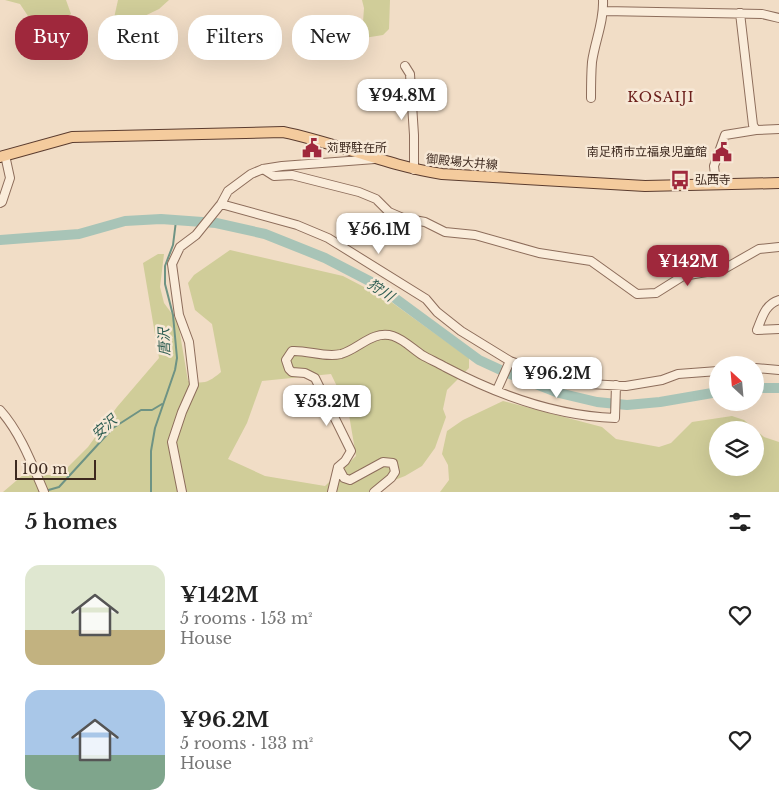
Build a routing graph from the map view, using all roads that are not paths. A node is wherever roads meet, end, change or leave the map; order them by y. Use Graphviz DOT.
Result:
graph roads {
  1 [pos="603,0"];
  2 [pos="604,11"];
  3 [pos="740,14"];
  4 [pos="779,18"];
  5 [pos="406,66"];
  6 [pos="591,98"];
  7 [pos="779,129"];
  8 [pos="756,130"];
  9 [pos="3,156"];
  10 [pos="378,159"];
  11 [pos="263,169"];
  12 [pos="414,170"];
  13 [pos="779,183"];
  14 [pos="716,184"];
  15 [pos="0,203"];
  16 [pos="219,206"];
  17 [pos="779,247"];
  18 [pos="779,300"];
  19 [pos="779,329"];
  20 [pos="510,361"];
  21 [pos="764,369"];
  22 [pos="779,370"];
  23 [pos="709,372"];
  24 [pos="616,388"];
  25 [pos="497,390"];
  26 [pos="0,410"];
  27 [pos="338,467"];
  28 [pos="44,492"];
  29 [pos="182,492"];
  30 [pos="332,492"];
  31 [pos="374,492"];
  1 -- 2 [label="street"];
  2 -- 3 [label="street"];
  2 -- 6 [label="street"];
  3 -- 4 [label="street"];
  3 -- 8 [label="street"];
  5 -- 12 [label="street"];
  7 -- 8 [label="street"];
  8 -- 14 [label="street"];
  9 -- 10 [label="main road, 御殿場大井線"];
  9 -- 15 [label="street"];
  10 -- 11 [label="street"];
  10 -- 12 [label="main road, 御殿場大井線"];
  11 -- 16 [label="street"];
  11 -- 17 [label="street"];
  12 -- 14 [label="main road, 御殿場大井線"];
  13 -- 14 [label="main road, 御殿場大井線"];
  16 -- 20 [label="street"];
  16 -- 29 [label="street"];
  18 -- 19 [label="street"];
  20 -- 24 [label="street"];
  20 -- 25 [label="street"];
  21 -- 22 [label="street"];
  23 -- 24 [label="street"];
  24 -- 25 [label="street"];
  25 -- 27 [label="street"];
  26 -- 28 [label="street"];
  27 -- 30 [label="street"];
  27 -- 31 [label="street"];
}
